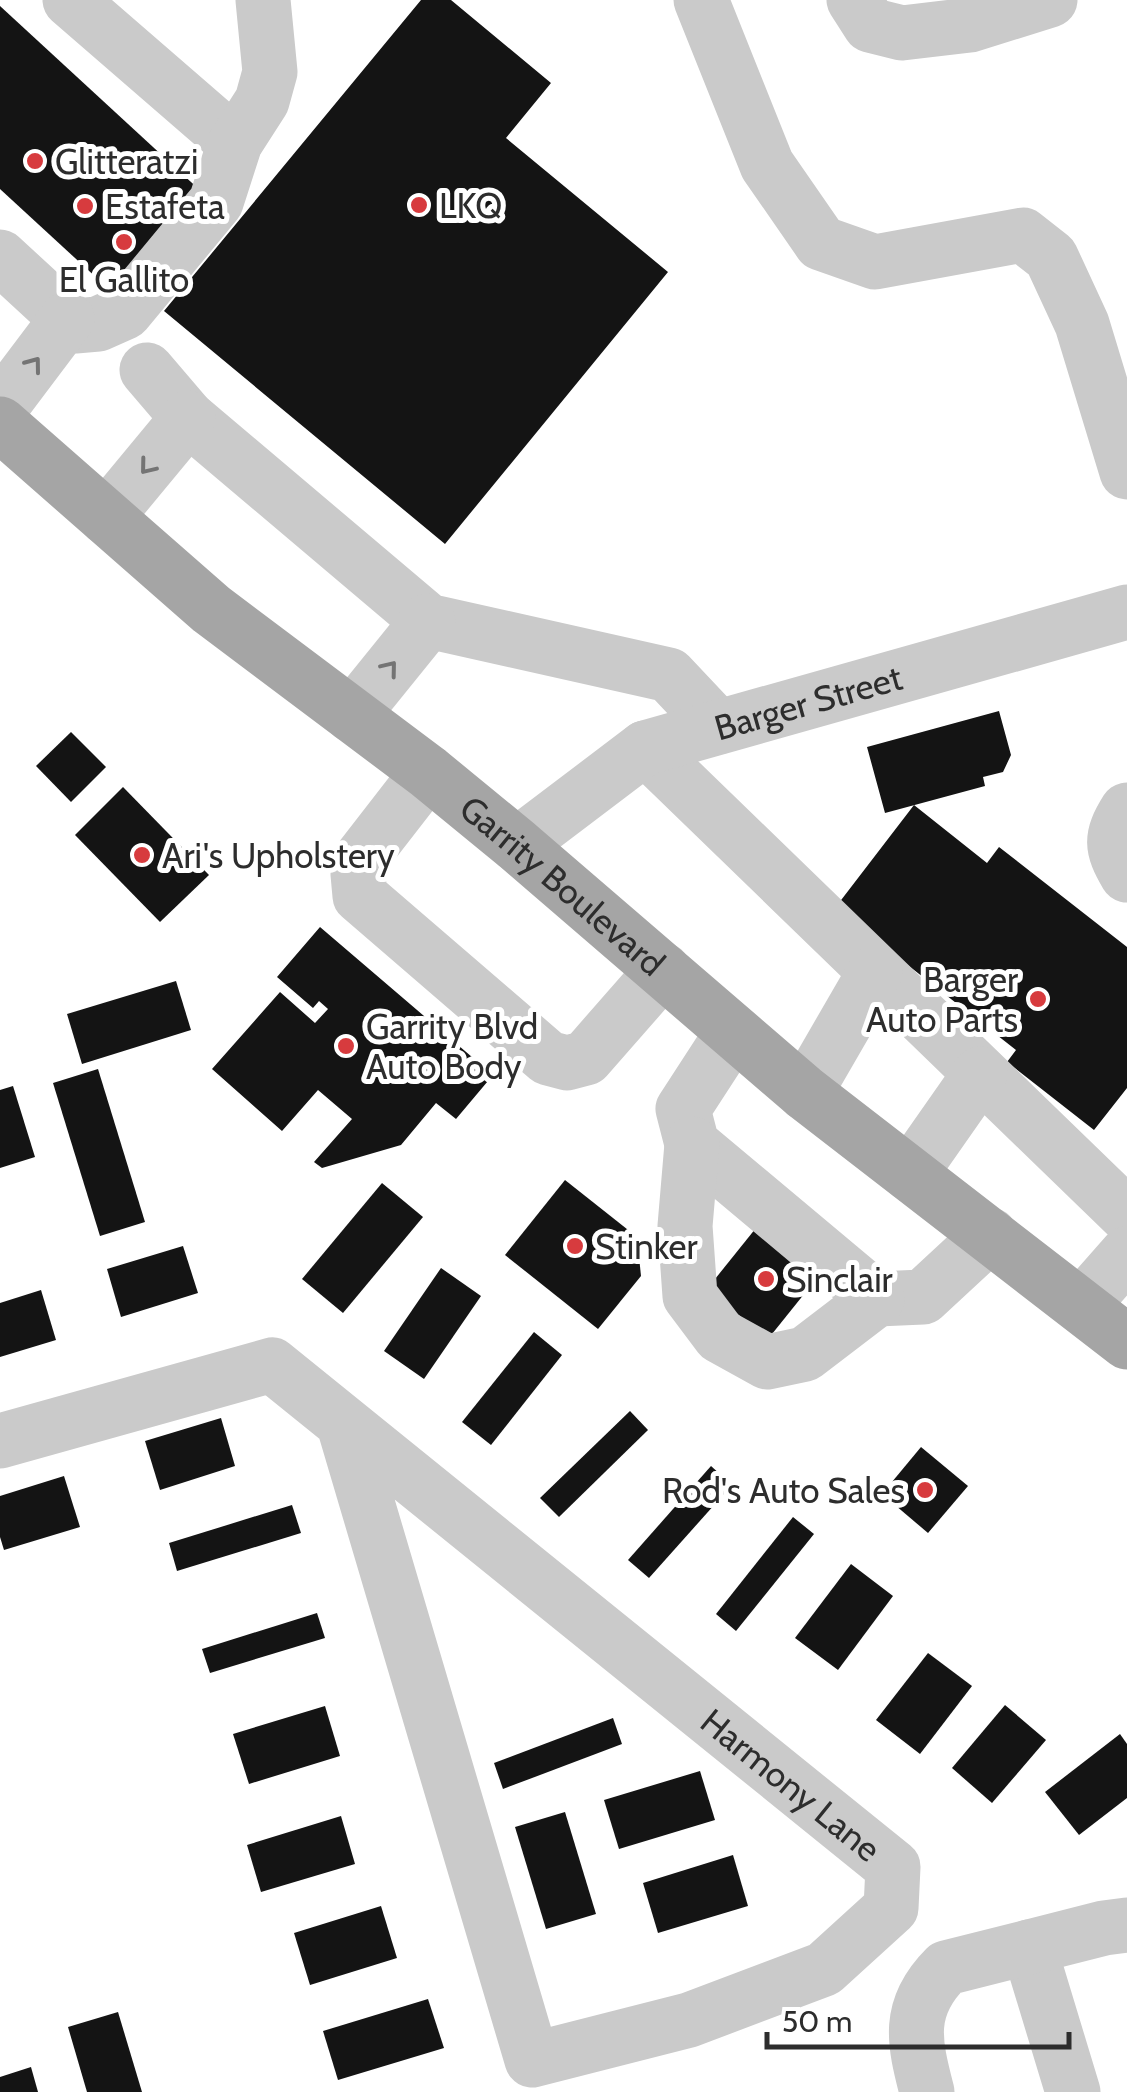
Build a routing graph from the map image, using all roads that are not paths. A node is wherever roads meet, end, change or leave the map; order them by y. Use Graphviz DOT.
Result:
graph roads {
  1 [pos="70,0"];
  2 [pos="263,0"];
  3 [pos="701,0"];
  4 [pos="854,0"];
  5 [pos="1050,0"];
  6 [pos="236,142"];
  7 [pos="0,257"];
  8 [pos="67,320"];
  9 [pos="147,370"];
  10 [pos="0,408"];
  11 [pos="188,418"];
  12 [pos="0,424"];
  13 [pos="1127,472"];
  14 [pos="106,517"];
  15 [pos="1127,612"];
  16 [pos="428,620"];
  17 [pos="352,715"];
  18 [pos="718,727"];
  19 [pos="644,748"];
  20 [pos="428,772"];
  21 [pos="1127,810"];
  22 [pos="517,844"];
  23 [pos="1127,875"];
  24 [pos="663,970"];
  25 [pos="875,972"];
  26 [pos="733,1032"];
  27 [pos="980,1074"];
  28 [pos="805,1093"];
  29 [pos="692,1144"];
  30 [pos="910,1174"];
  31 [pos="1127,1215"];
  32 [pos="990,1235"];
  33 [pos="1127,1254"];
  34 [pos="877,1298"];
  35 [pos="1082,1305"];
  36 [pos="1127,1342"];
  37 [pos="344,1425"];
  38 [pos="0,1441"];
  39 [pos="1127,1926"];
  40 [pos="1029,1947"];
  41 [pos="926,2092"];
  42 [pos="1073,2092"];
  1 -- 6 [label="street"];
  2 -- 6 [label="street"];
  3 -- 13 [label="street"];
  4 -- 5 [label="street"];
  6 -- 8 [label="street"];
  7 -- 8 [label="street"];
  10 -- 8 [label="street, one-way"];
  9 -- 11 [label="street"];
  11 -- 14 [label="street, one-way"];
  11 -- 16 [label="street"];
  12 -- 14 [label="main road, Garrity Boulevard"];
  14 -- 17 [label="main road, Garrity Boulevard"];
  15 -- 18 [label="street, Barger Street"];
  17 -- 16 [label="street, one-way"];
  16 -- 18 [label="street"];
  17 -- 20 [label="main road, Garrity Boulevard"];
  18 -- 19 [label="street, Barger Street"];
  19 -- 22 [label="street, Barger Street"];
  19 -- 25 [label="street"];
  20 -- 22 [label="main road, Garrity Boulevard"];
  20 -- 24 [label="street"];
  21 -- 23 [label="street"];
  22 -- 24 [label="main road, Garrity Boulevard"];
  24 -- 26 [label="main road, Garrity Boulevard"];
  25 -- 27 [label="street"];
  25 -- 28 [label="street"];
  26 -- 28 [label="main road, Garrity Boulevard"];
  26 -- 29 [label="street"];
  27 -- 30 [label="street"];
  27 -- 31 [label="street"];
  28 -- 30 [label="main road, Garrity Boulevard"];
  29 -- 34 [label="street"];
  29 -- 34 [label="street"];
  30 -- 32 [label="main road, Garrity Boulevard"];
  32 -- 34 [label="street"];
  32 -- 35 [label="main road, Garrity Boulevard"];
  33 -- 35 [label="street"];
  35 -- 36 [label="main road, Garrity Boulevard"];
  37 -- 37 [label="street, Harmony Lane"];
  37 -- 38 [label="street, Harmony Lane"];
  39 -- 40 [label="street"];
  40 -- 41 [label="street"];
  40 -- 42 [label="street"];
}
